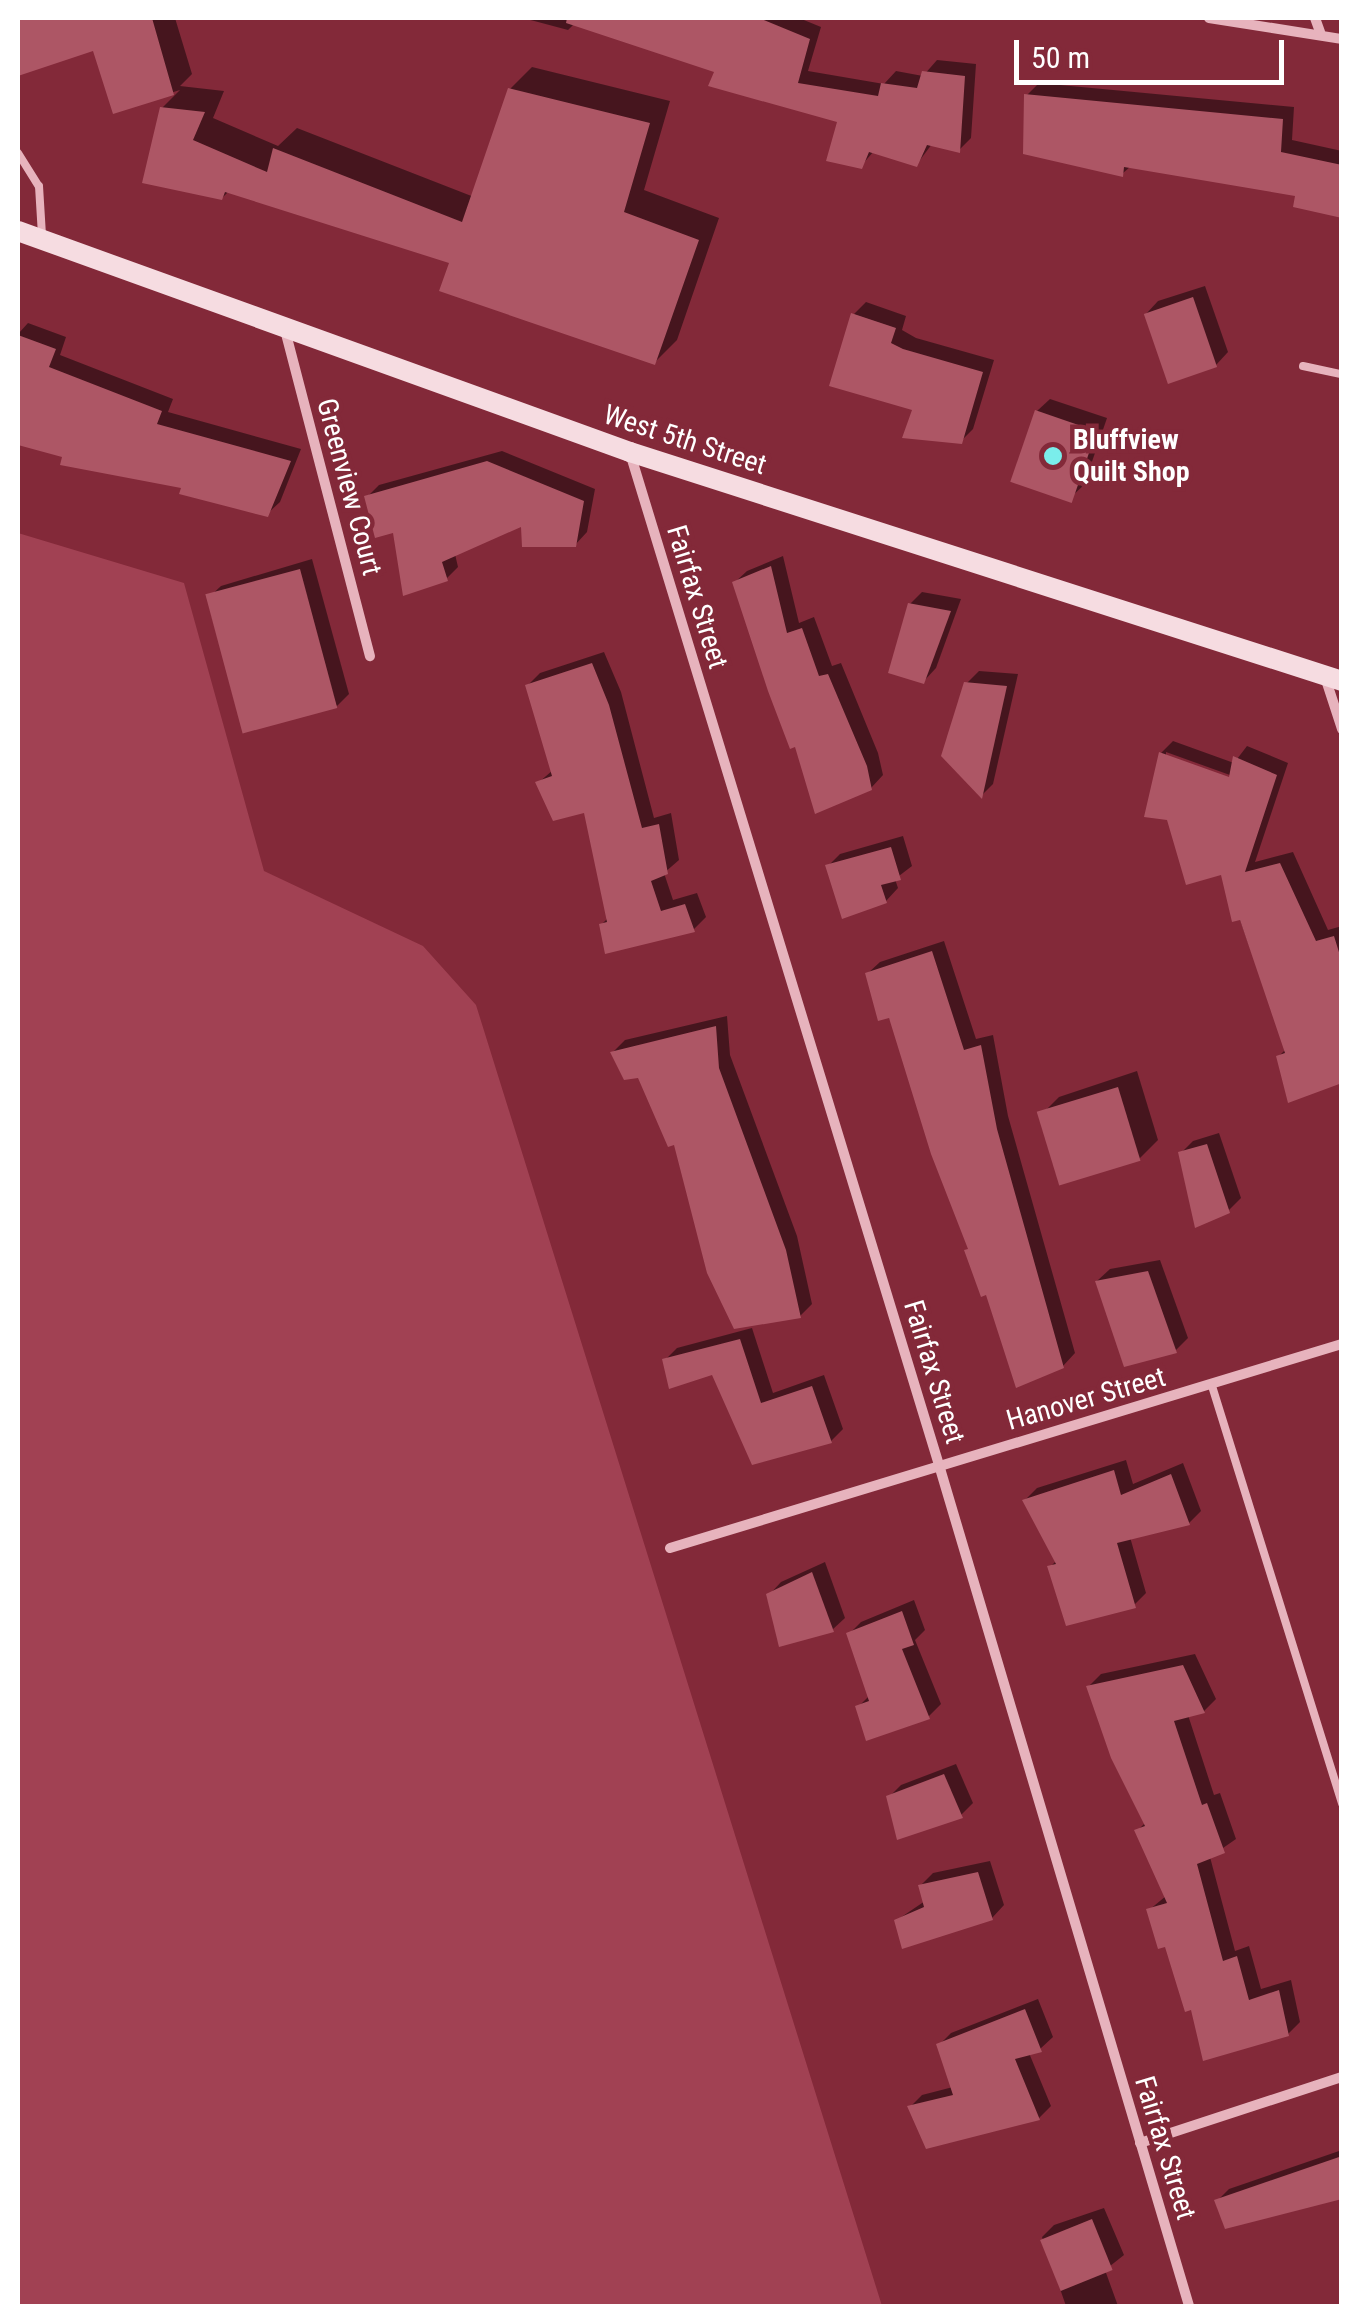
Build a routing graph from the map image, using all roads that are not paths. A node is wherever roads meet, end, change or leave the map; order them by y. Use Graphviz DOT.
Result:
graph roads {
  1 [pos="1209,18"];
  2 [pos="1315,18"];
  3 [pos="1320,32"];
  4 [pos="1342,38"];
  5 [pos="18,153"];
  6 [pos="18,231"];
  7 [pos="42,240"];
  8 [pos="285,329"];
  9 [pos="1302,366"];
  10 [pos="1342,374"];
  11 [pos="630,452"];
  12 [pos="370,656"];
  13 [pos="1333,678"];
  14 [pos="1342,729"];
  15 [pos="1342,1344"];
  16 [pos="1212,1386"];
  17 [pos="940,1465"];
  18 [pos="670,1548"];
  19 [pos="1342,1804"];
  20 [pos="1342,2077"];
  21 [pos="1140,2143"];
  22 [pos="1189,2306"];
  1 -- 3 [label="street"];
  2 -- 3 [label="street"];
  3 -- 4 [label="street"];
  5 -- 7 [label="lane"];
  6 -- 7 [label="main road, West 5th Street"];
  7 -- 8 [label="main road, West 5th Street"];
  8 -- 11 [label="main road, West 5th Street"];
  8 -- 12 [label="street, Greenview Court"];
  9 -- 10 [label="lane"];
  11 -- 13 [label="main road, West 5th Street"];
  11 -- 17 [label="street, Fairfax Street"];
  13 -- 14 [label="street"];
  15 -- 16 [label="street, Hanover Street"];
  16 -- 17 [label="street, Hanover Street"];
  16 -- 19 [label="lane"];
  17 -- 18 [label="street, Hanover Street"];
  17 -- 21 [label="street, Fairfax Street"];
  20 -- 21 [label="street"];
  21 -- 22 [label="street, Fairfax Street"];
}
